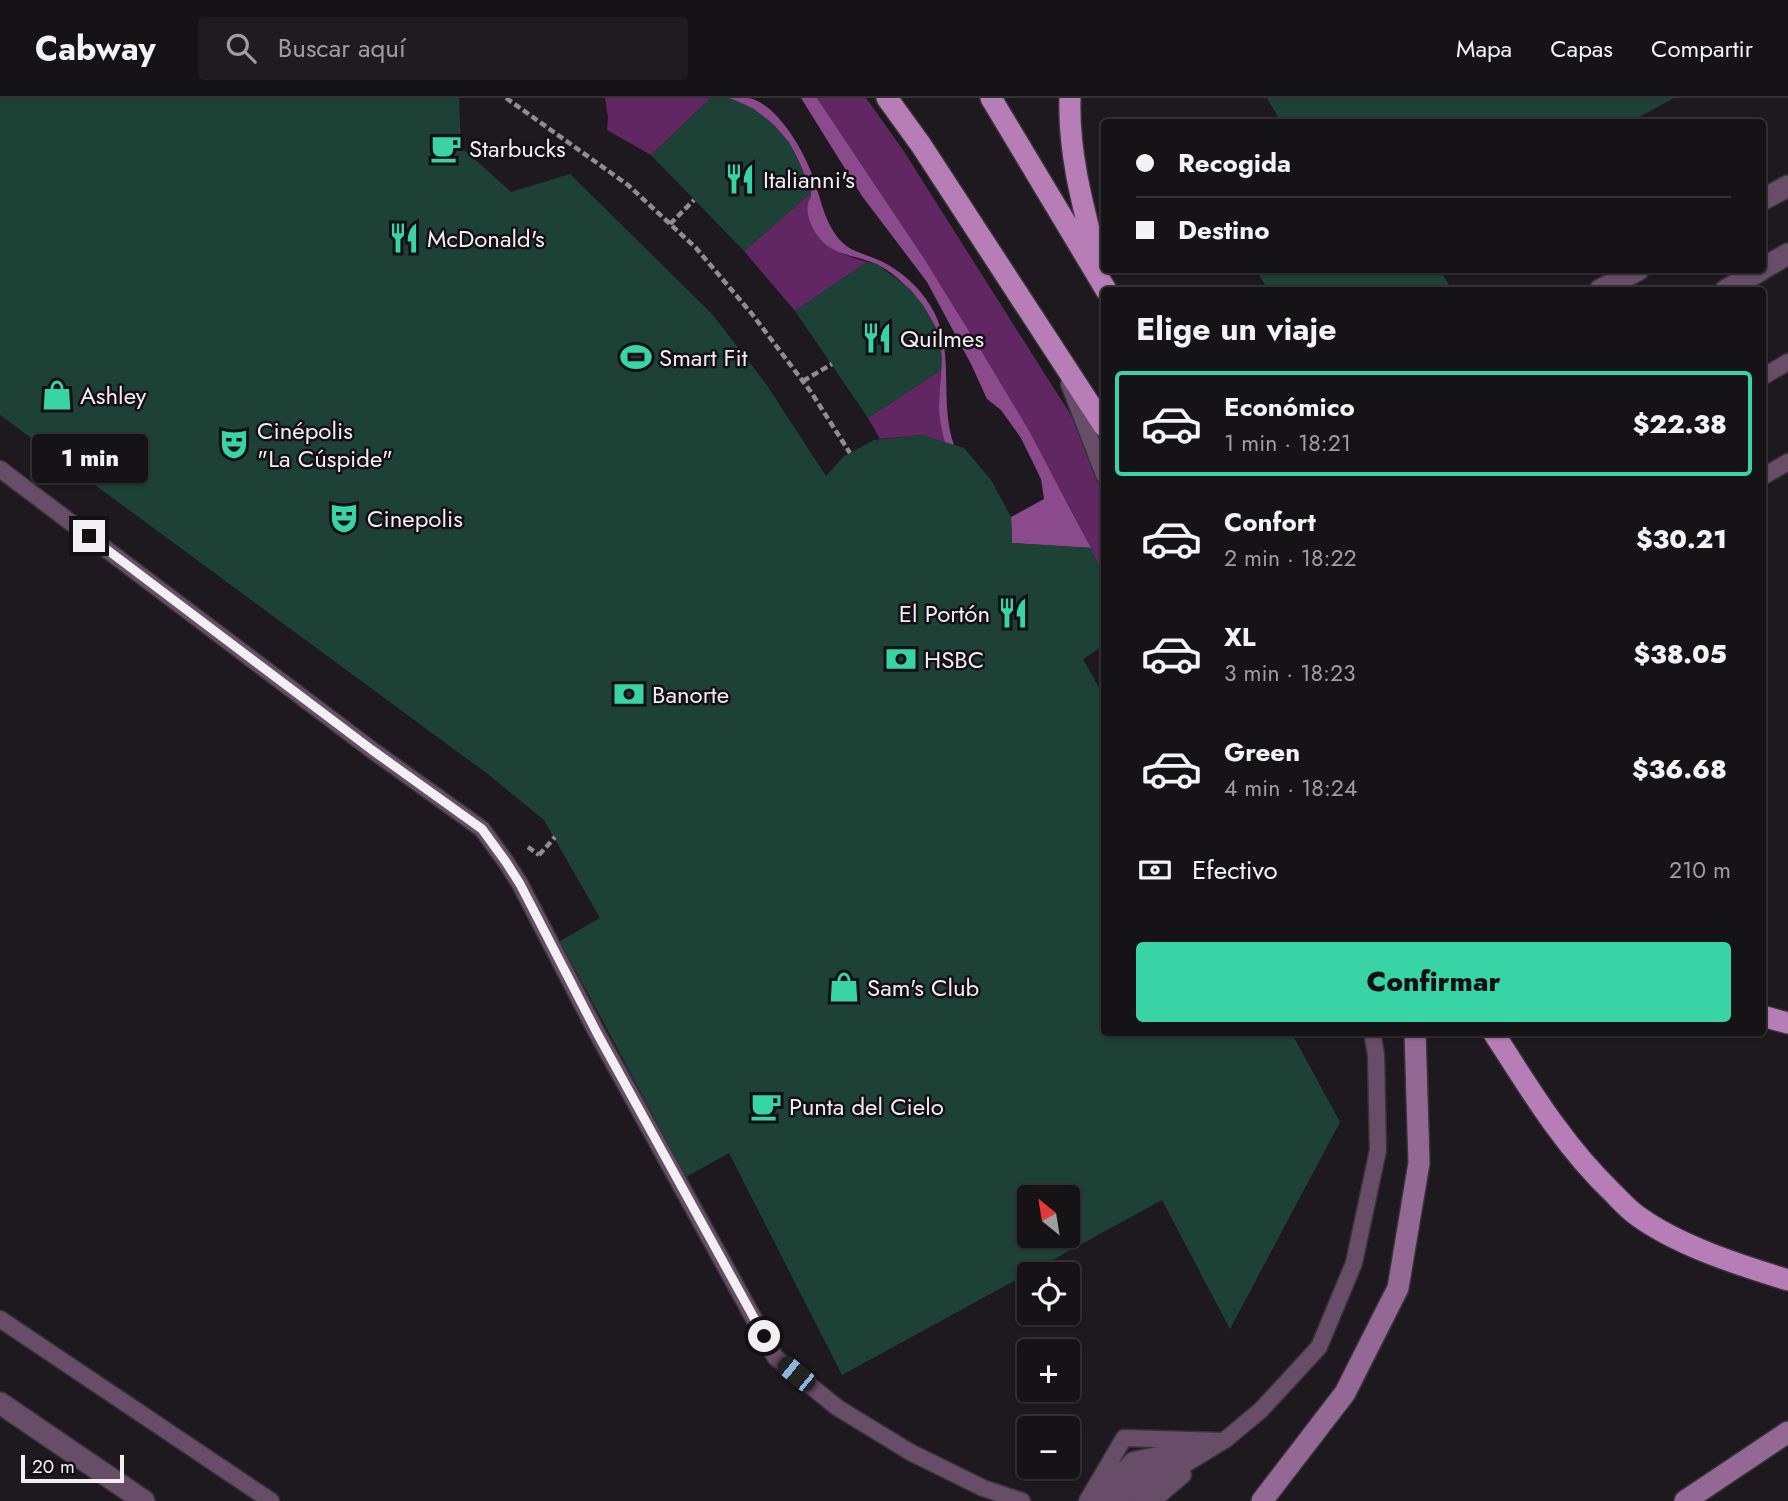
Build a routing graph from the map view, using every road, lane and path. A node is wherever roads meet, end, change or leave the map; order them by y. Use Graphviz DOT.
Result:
graph roads {
  1 [pos="506,98"];
  2 [pos="887,98"];
  3 [pos="991,98"];
  4 [pos="1070,98"];
  5 [pos="1788,186"];
  6 [pos="1766,198"];
  7 [pos="694,200"];
  8 [pos="670,223"];
  9 [pos="1788,254"];
  10 [pos="1766,267"];
  11 [pos="1632,273"];
  12 [pos="1755,273"];
  13 [pos="1104,287"];
  14 [pos="1104,287"];
  15 [pos="1606,287"];
  16 [pos="1731,287"];
  17 [pos="1058,356"];
  18 [pos="1788,362"];
  19 [pos="832,364"];
  20 [pos="1766,375"];
  21 [pos="803,381"];
  22 [pos="1101,421"];
  23 [pos="850,453"];
  24 [pos="1788,462"];
  25 [pos="1101,467"];
  26 [pos="0,469"];
  27 [pos="1766,475"];
  28 [pos="1766,1017"];
  29 [pos="1788,1023"];
  30 [pos="1373,1036"];
  31 [pos="1415,1036"];
  32 [pos="1496,1036"];
  33 [pos="1788,1280"];
  34 [pos="0,1318"];
  35 [pos="0,1403"];
  36 [pos="1788,1432"];
  37 [pos="1222,1441"];
  38 [pos="979,1494"];
  39 [pos="1264,1499"];
  40 [pos="144,1501"];
  41 [pos="271,1501"];
  42 [pos="1022,1501"];
  43 [pos="1089,1501"];
  44 [pos="1098,1501"];
  45 [pos="1110,1501"];
  46 [pos="1142,1501"];
  47 [pos="1685,1501"];
  1 -- 8 [label="path"];
  2 -- 17 [label="main road"];
  3 -- 13 [label="main road"];
  4 -- 14 [label="main road"];
  5 -- 6 [label="street"];
  7 -- 8 [label="path"];
  8 -- 21 [label="path"];
  9 -- 10 [label="street"];
  11 -- 15 [label="street"];
  12 -- 16 [label="street"];
  17 -- 22 [label="main road"];
  17 -- 25 [label="lane"];
  18 -- 20 [label="lane"];
  19 -- 21 [label="path"];
  21 -- 23 [label="path"];
  24 -- 27 [label="lane"];
  26 -- 38 [label="lane"];
  28 -- 29 [label="main road"];
  30 -- 37 [label="lane"];
  31 -- 39 [label="street"];
  32 -- 33 [label="main road"];
  34 -- 41 [label="lane"];
  35 -- 40 [label="street"];
  36 -- 47 [label="street"];
  37 -- 43 [label="lane"];
  37 -- 43 [label="lane"];
  37 -- 44 [label="lane"];
  37 -- 45 [label="lane"];
  37 -- 46 [label="lane"];
  38 -- 42 [label="lane"];
}
